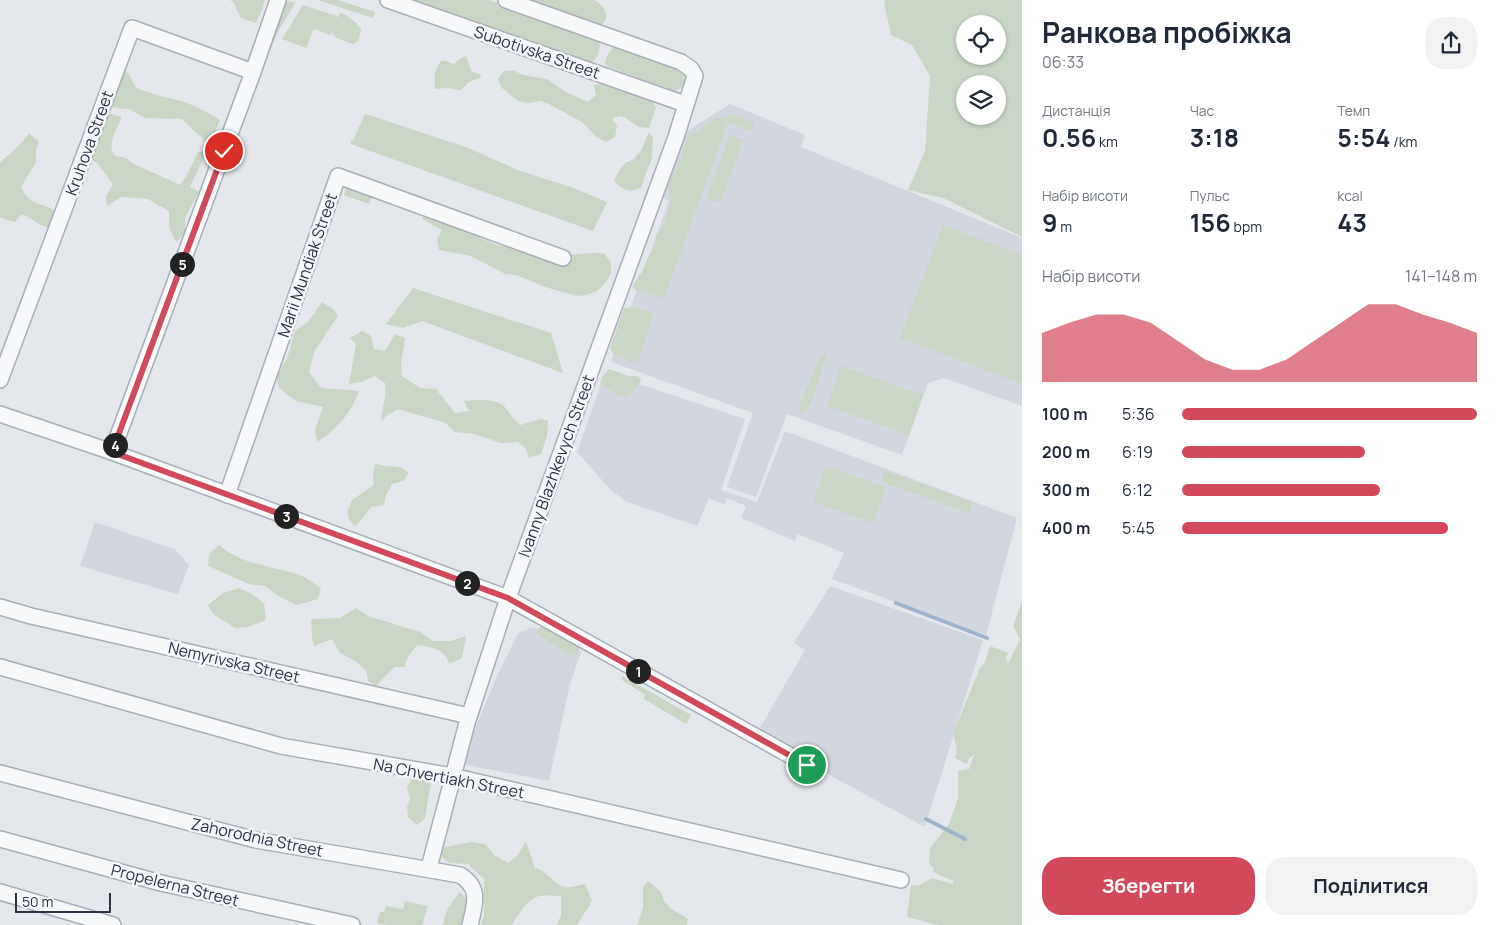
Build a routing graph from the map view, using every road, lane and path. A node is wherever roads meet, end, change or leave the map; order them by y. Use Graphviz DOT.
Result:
graph roads {
  1 [pos="278,0"];
  2 [pos="388,0"];
  3 [pos="506,0"];
  4 [pos="253,72"];
  5 [pos="686,104"];
  6 [pos="563,258"];
  7 [pos="0,380"];
  8 [pos="0,414"];
  9 [pos="112,452"];
  10 [pos="227,494"];
  11 [pos="508,598"];
  12 [pos="0,607"];
  13 [pos="0,667"];
  14 [pos="469,716"];
  15 [pos="807,765"];
  16 [pos="0,773"];
  17 [pos="452,776"];
  18 [pos="0,839"];
  19 [pos="429,868"];
  20 [pos="901,880"];
  21 [pos="0,892"];
  22 [pos="113,925"];
  23 [pos="352,925"];
  24 [pos="470,925"];
  1 -- 4 [label="street"];
  2 -- 5 [label="street, Subotivska Street"];
  3 -- 5 [label="street, Ivanny Blazhkevych Street"];
  4 -- 7 [label="street, Kruhova Street"];
  4 -- 9 [label="street"];
  5 -- 11 [label="street, Ivanny Blazhkevych Street"];
  6 -- 10 [label="street, Marii Mundiak Street"];
  8 -- 9 [label="street"];
  9 -- 10 [label="street"];
  10 -- 11 [label="street"];
  11 -- 14 [label="street, Ivanny Blazhkevych Street"];
  11 -- 15 [label="street"];
  12 -- 14 [label="street, Nemyrivska Street"];
  13 -- 17 [label="street, Na Chvertiakh Street"];
  14 -- 17 [label="street, Ivanny Blazhkevych Street"];
  16 -- 19 [label="street, Zahorodnia Street"];
  17 -- 19 [label="street, Ivanny Blazhkevych Street"];
  17 -- 20 [label="street, Na Chvertiakh Street"];
  18 -- 23 [label="street, Propelerna Street"];
  19 -- 24 [label="street, Zahorodnia Street"];
  21 -- 22 [label="street"];
}
